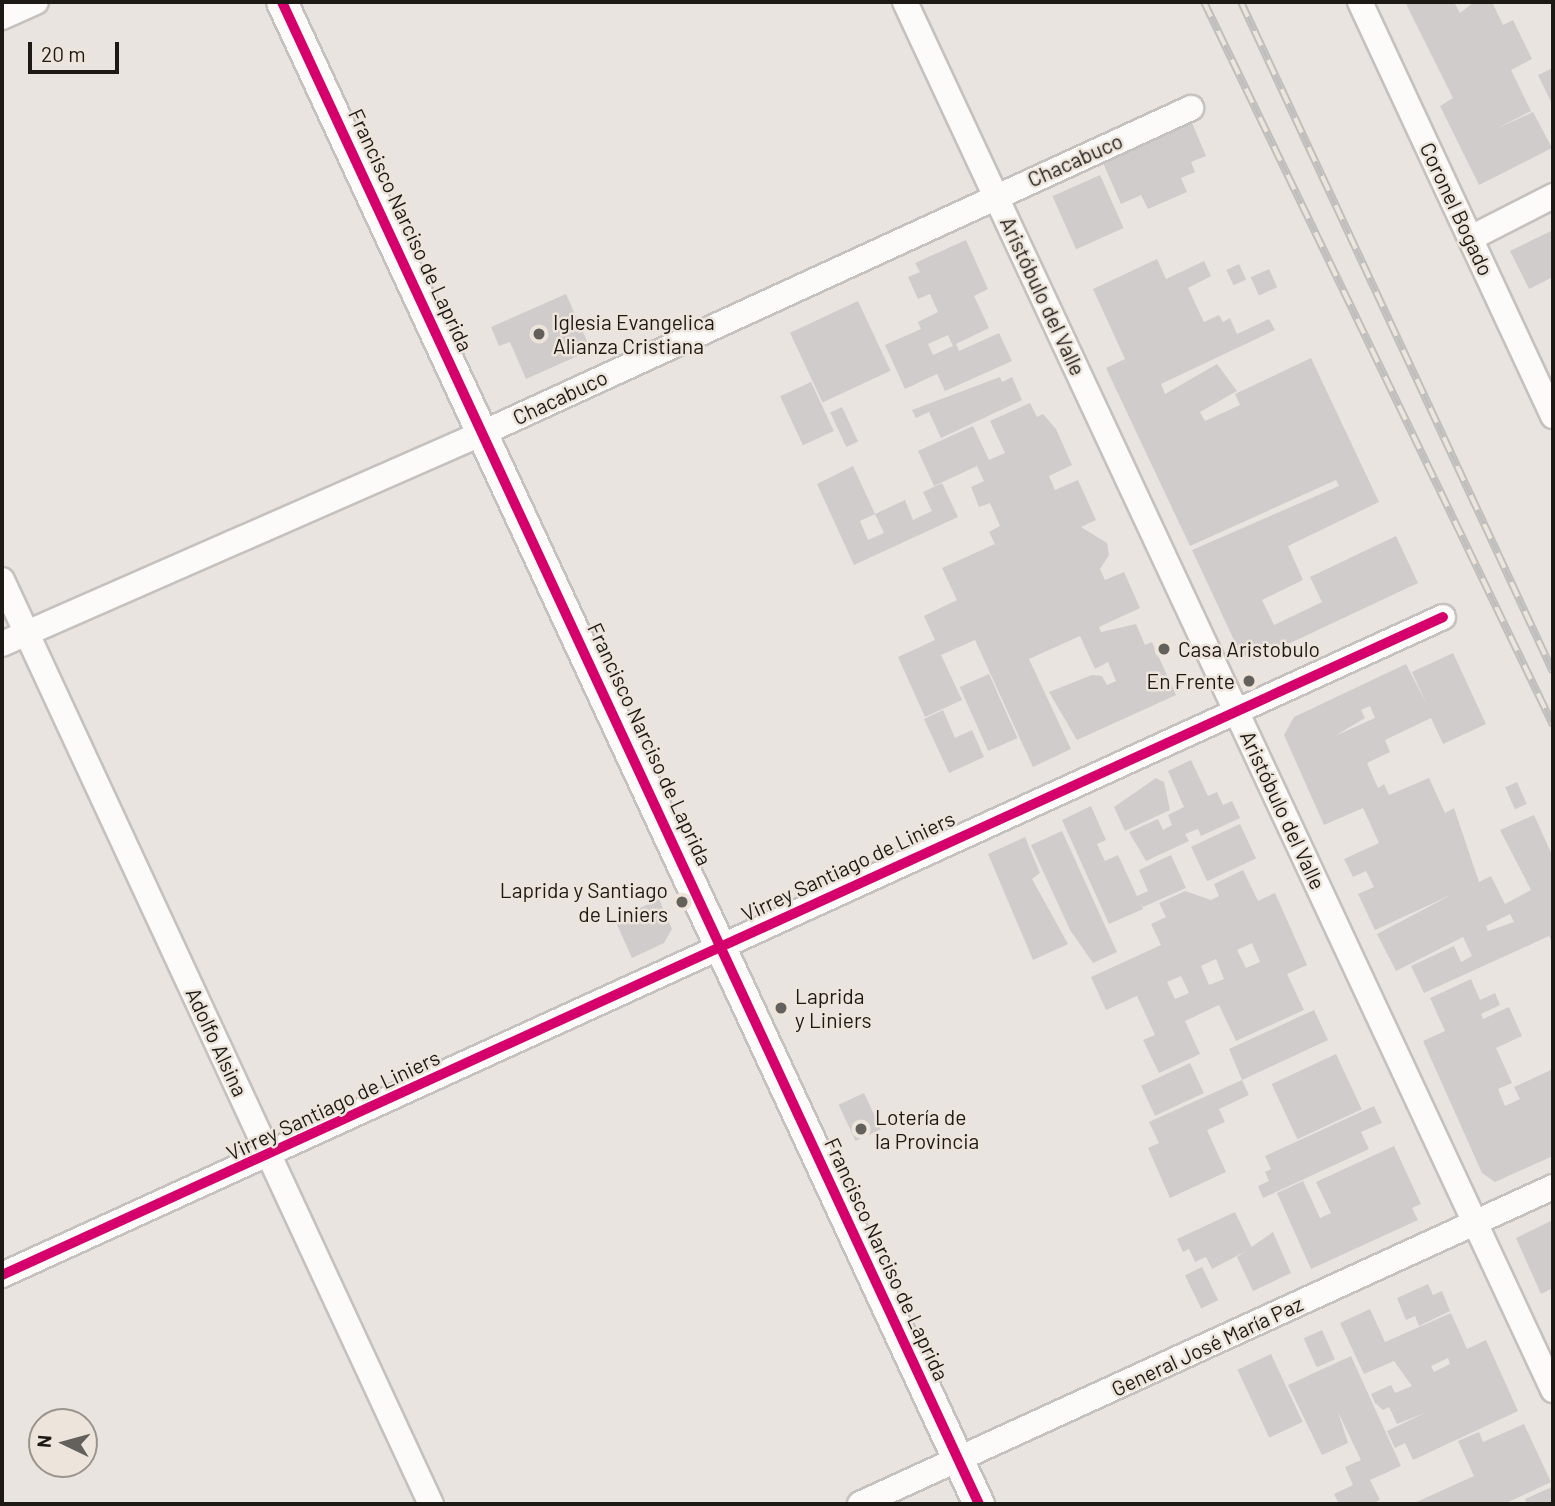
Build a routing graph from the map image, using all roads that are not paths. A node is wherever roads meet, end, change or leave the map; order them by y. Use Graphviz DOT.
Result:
graph roads {
  1 [pos="36,2"];
  2 [pos="282,2"];
  3 [pos="905,2"];
  4 [pos="1360,2"];
  5 [pos="2,18"];
  6 [pos="1191,107"];
  7 [pos="1553,195"];
  8 [pos="996,196"];
  9 [pos="1471,238"];
  10 [pos="1553,416"];
  11 [pos="485,432"];
  12 [pos="2,580"];
  13 [pos="1443,617"];
  14 [pos="26,632"];
  15 [pos="2,643"];
  16 [pos="1236,710"];
  17 [pos="722,945"];
  18 [pos="270,1156"];
  19 [pos="1553,1187"];
  20 [pos="1477,1222"];
  21 [pos="2,1275"];
  22 [pos="1553,1390"];
  23 [pos="957,1460"];
  24 [pos="431,1504"];
  25 [pos="860,1504"];
  26 [pos="979,1504"];
  1 -- 5 [label="street"];
  2 -- 11 [label="street, Francisco Narciso de Laprida"];
  3 -- 8 [label="street, Aristóbulo del Valle"];
  4 -- 9 [label="street, Coronel Bogado"];
  6 -- 8 [label="street, Chacabuco"];
  7 -- 9 [label="street"];
  8 -- 11 [label="street, Chacabuco"];
  8 -- 16 [label="street, Aristóbulo del Valle"];
  9 -- 10 [label="street, Coronel Bogado"];
  11 -- 14 [label="street, Chacabuco"];
  11 -- 17 [label="street, Francisco Narciso de Laprida"];
  12 -- 14 [label="street, Adolfo Alsina"];
  13 -- 16 [label="street, Virrey Santiago de Liniers"];
  14 -- 15 [label="street, Chacabuco"];
  14 -- 18 [label="street, Adolfo Alsina"];
  16 -- 17 [label="street, Virrey Santiago de Liniers"];
  16 -- 20 [label="street, Aristóbulo del Valle"];
  17 -- 18 [label="street, Virrey Santiago de Liniers"];
  17 -- 23 [label="street, Francisco Narciso de Laprida"];
  18 -- 21 [label="street, Virrey Santiago de Liniers"];
  18 -- 24 [label="street, Adolfo Alsina"];
  19 -- 20 [label="street, General José María Paz"];
  20 -- 22 [label="street, Aristóbulo del Valle"];
  20 -- 23 [label="street, General José María Paz"];
  23 -- 25 [label="street, General José María Paz"];
  23 -- 26 [label="street, Francisco Narciso de Laprida"];
}
